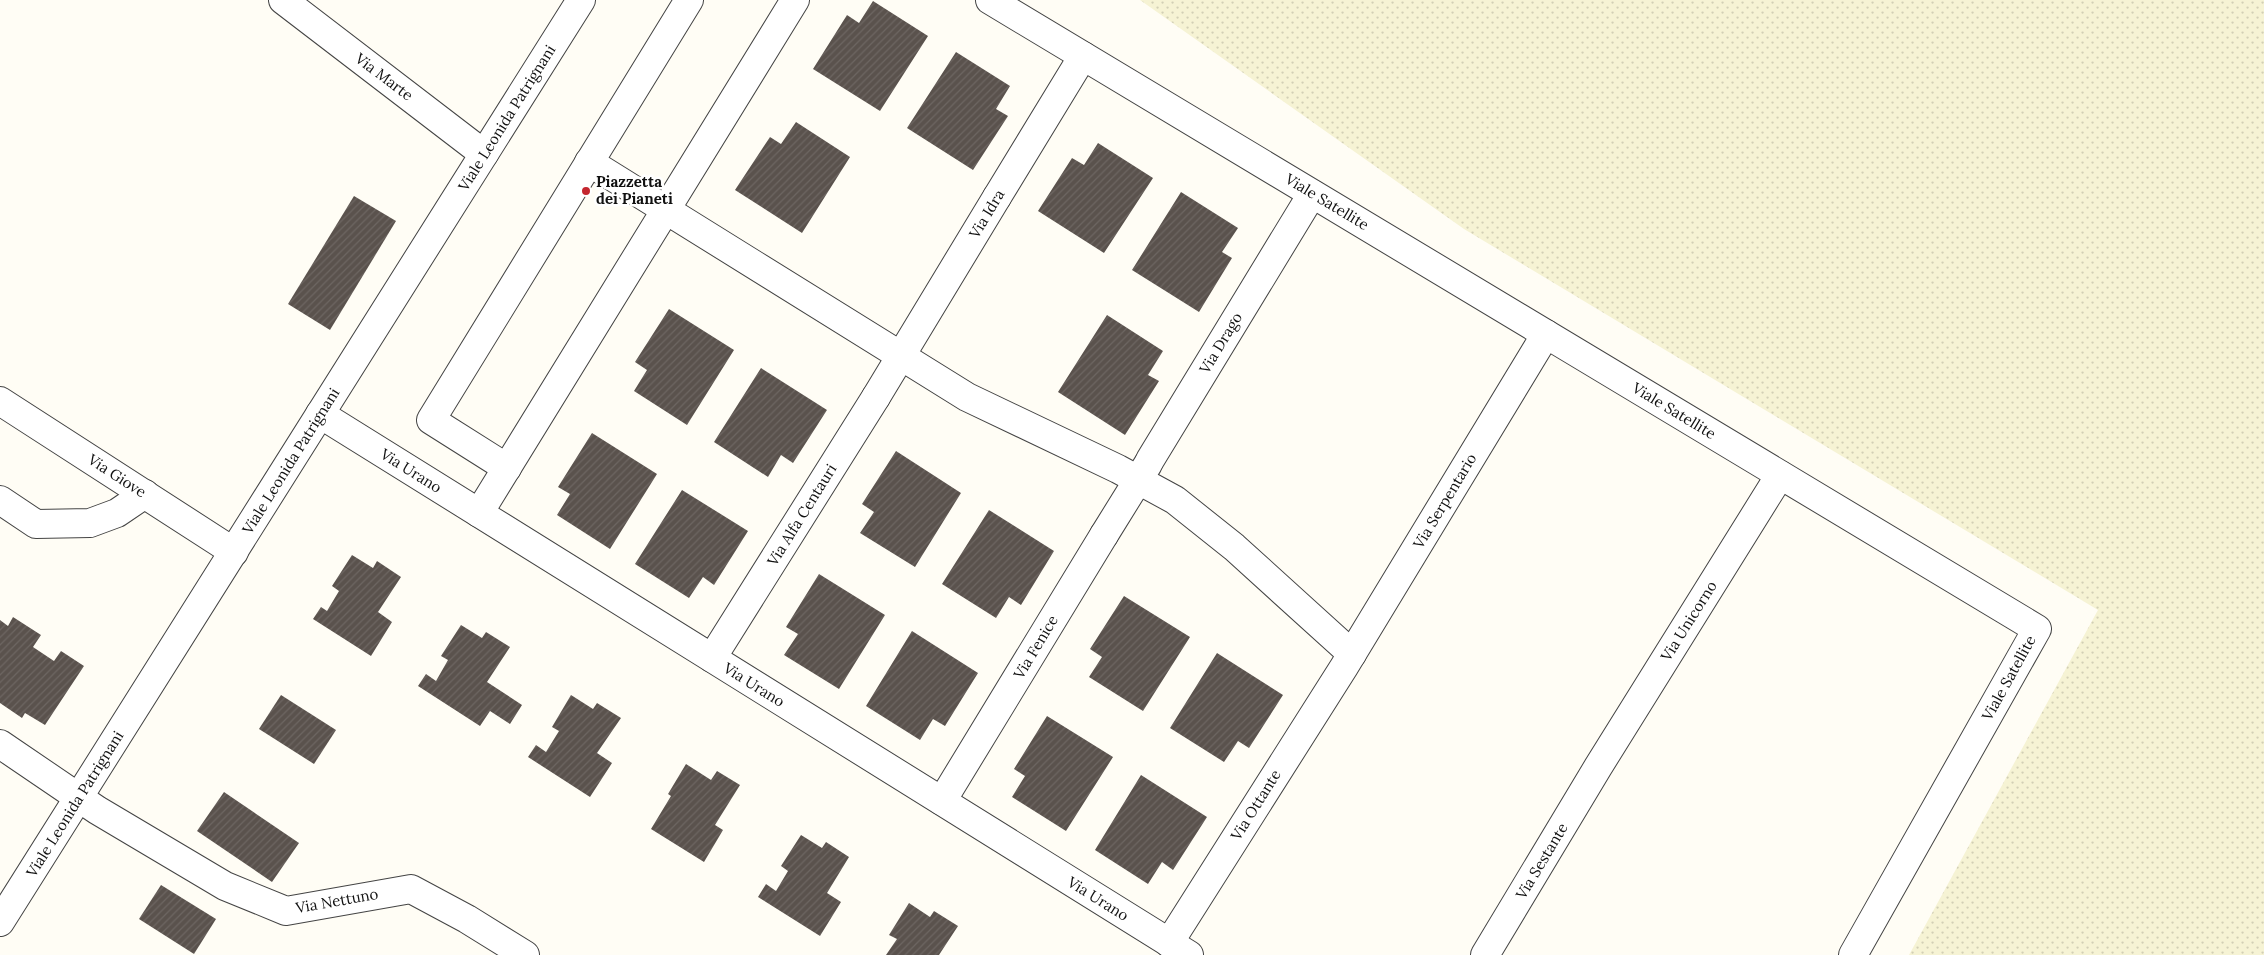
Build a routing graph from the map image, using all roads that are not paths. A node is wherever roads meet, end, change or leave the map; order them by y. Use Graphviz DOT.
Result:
graph roads {
  1 [pos="283,0"];
  2 [pos="581,0"];
  3 [pos="689,0"];
  4 [pos="795,0"];
  5 [pos="990,0"];
  6 [pos="1083,56"];
  7 [pos="484,154"];
  8 [pos="589,162"];
  9 [pos="1312,194"];
  10 [pos="666,210"];
  11 [pos="1546,334"];
  12 [pos="896,364"];
  13 [pos="0,400"];
  14 [pos="320,414"];
  15 [pos="507,468"];
  16 [pos="1780,475"];
  17 [pos="1139,478"];
  18 [pos="145,494"];
  19 [pos="0,500"];
  20 [pos="479,513"];
  21 [pos="234,552"];
  22 [pos="712,658"];
  23 [pos="1348,661"];
  24 [pos="0,744"];
  25 [pos="1598,767"];
  26 [pos="942,801"];
  27 [pos="88,804"];
  28 [pos="0,922"];
  29 [pos="1179,949"];
  30 [pos="525,955"];
  31 [pos="1485,955"];
  32 [pos="1853,955"];
  1 -- 7 [label="street, Via Marte"];
  2 -- 7 [label="street, Viale Leonida Patrignani"];
  3 -- 8 [label="street"];
  4 -- 10 [label="street"];
  5 -- 6 [label="street, Viale Satellite"];
  6 -- 9 [label="street, Viale Satellite"];
  6 -- 12 [label="street, Via Idra"];
  7 -- 14 [label="street, Viale Leonida Patrignani"];
  8 -- 10 [label="street"];
  8 -- 15 [label="street"];
  9 -- 11 [label="street, Viale Satellite"];
  9 -- 17 [label="street, Via Drago"];
  10 -- 12 [label="street"];
  10 -- 15 [label="street"];
  11 -- 16 [label="street, Viale Satellite"];
  11 -- 23 [label="street, Via Serpentario"];
  12 -- 17 [label="street"];
  12 -- 22 [label="street, Via Alfa Centauri"];
  13 -- 18 [label="street, Via Giove"];
  14 -- 20 [label="street, Via Urano"];
  14 -- 21 [label="street, Viale Leonida Patrignani"];
  15 -- 20 [label="street"];
  16 -- 25 [label="street, Via Unicorno"];
  16 -- 32 [label="street, Viale Satellite"];
  17 -- 23 [label="street"];
  17 -- 26 [label="street, Via Fenice"];
  18 -- 19 [label="street"];
  18 -- 21 [label="street, Via Giove"];
  20 -- 22 [label="street, Via Urano"];
  21 -- 27 [label="street, Viale Leonida Patrignani"];
  22 -- 26 [label="street, Via Urano"];
  23 -- 29 [label="street, Via Ottante"];
  24 -- 27 [label="street, Via Nettuno"];
  25 -- 31 [label="street, Via Sestante"];
  26 -- 29 [label="street, Via Urano"];
  27 -- 28 [label="street, Viale Leonida Patrignani"];
  27 -- 30 [label="street, Via Nettuno"];
}
